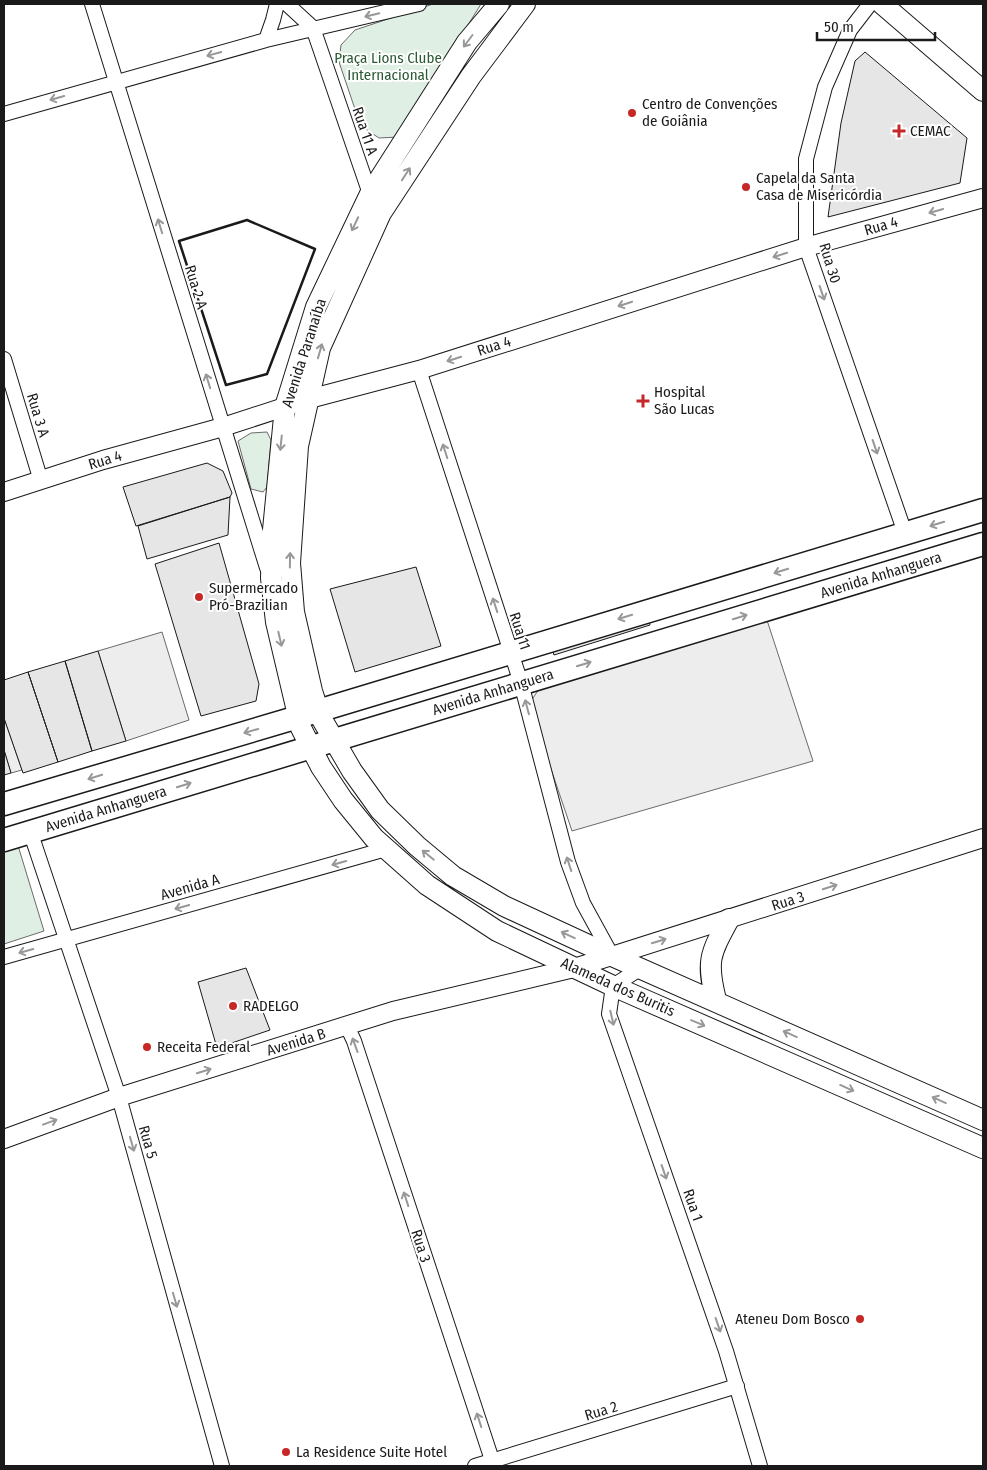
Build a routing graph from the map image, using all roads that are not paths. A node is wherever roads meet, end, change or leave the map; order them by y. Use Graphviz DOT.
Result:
graph roads {
  1 [pos="92,4"];
  2 [pos="277,4"];
  3 [pos="287,4"];
  4 [pos="419,4"];
  5 [pos="499,4"];
  6 [pos="525,4"];
  7 [pos="870,4"];
  8 [pos="882,4"];
  9 [pos="313,28"];
  10 [pos="266,40"];
  11 [pos="115,81"];
  12 [pos="983,91"];
  13 [pos="4,114"];
  14 [pos="370,194"];
  15 [pos="983,198"];
  16 [pos="806,247"];
  17 [pos="4,359"];
  18 [pos="419,370"];
  19 [pos="309,399"];
  20 [pos="285,407"];
  21 [pos="223,427"];
  22 [pos="42,481"];
  23 [pos="4,492"];
  24 [pos="983,510"];
  25 [pos="905,533"];
  26 [pos="983,544"];
  27 [pos="271,578"];
  28 [pos="510,652"];
  29 [pos="521,683"];
  30 [pos="308,714"];
  31 [pos="333,740"];
  32 [pos="310,747"];
  33 [pos="4,804"];
  34 [pos="30,831"];
  35 [pos="983,838"];
  36 [pos="4,840"];
  37 [pos="386,849"];
  38 [pos="730,919"];
  39 [pos="66,939"];
  40 [pos="612,956"];
  41 [pos="4,957"];
  42 [pos="593,962"];
  43 [pos="574,968"];
  44 [pos="641,968"];
  45 [pos="613,986"];
  46 [pos="716,1000"];
  47 [pos="347,1026"];
  48 [pos="119,1097"];
  49 [pos="983,1120"];
  50 [pos="4,1139"];
  51 [pos="983,1148"];
  52 [pos="737,1386"];
  53 [pos="493,1464"];
  54 [pos="222,1466"];
  55 [pos="475,1466"];
  56 [pos="760,1466"];
  1 -- 11 [label="street, Rua 2 A"];
  2 -- 10 [label="street"];
  3 -- 9 [label="street, Rua 11 A"];
  4 -- 9 [label="street, one-way"];
  5 -- 14 [label="main road, Avenida Paranaíba, one-way"];
  19 -- 6 [label="main road, Avenida Paranaíba, one-way"];
  7 -- 16 [label="street, Rua 30"];
  8 -- 12 [label="main road"];
  9 -- 10 [label="street"];
  9 -- 14 [label="street, Rua 11 A"];
  10 -- 11 [label="street, one-way"];
  11 -- 13 [label="street, one-way"];
  21 -- 11 [label="street, Rua 2 A, one-way"];
  14 -- 20 [label="main road, Avenida Paranaíba, one-way"];
  15 -- 16 [label="street, Rua 4, one-way"];
  16 -- 18 [label="street, Rua 4, one-way"];
  16 -- 25 [label="street, Rua 30, one-way"];
  17 -- 22 [label="street, Rua 3 A"];
  18 -- 19 [label="street, Rua 4"];
  28 -- 18 [label="street, Rua 11, one-way"];
  19 -- 20 [label="street, Rua 4"];
  30 -- 19 [label="main road, Avenida Paranaíba, one-way"];
  20 -- 21 [label="street, Rua 4"];
  20 -- 27 [label="main road, Avenida Paranaíba, one-way"];
  21 -- 22 [label="street, Rua 4"];
  21 -- 27 [label="street, Rua 2 A"];
  22 -- 23 [label="street, Rua 4"];
  24 -- 25 [label="main road, one-way"];
  25 -- 28 [label="main road, one-way"];
  29 -- 26 [label="main road, Avenida Anhanguera, one-way"];
  27 -- 30 [label="main road, Avenida Paranaíba, one-way"];
  28 -- 29 [label="street, Rua 11"];
  28 -- 30 [label="main road"];
  29 -- 31 [label="main road, Avenida Anhanguera"];
  40 -- 29 [label="street, Rua 11, one-way"];
  30 -- 31 [label="main road, Avenida Paranaíba"];
  30 -- 32 [label="main road, Avenida Paranaíba"];
  30 -- 33 [label="main road, one-way"];
  31 -- 32 [label="main road, Avenida Anhanguera"];
  40 -- 31 [label="main road, Alameda dos Buritis, one-way"];
  34 -- 32 [label="main road, Avenida Anhanguera, one-way"];
  32 -- 37 [label="main road, Alameda dos Buritis"];
  34 -- 36 [label="main road, Avenida Anhanguera"];
  34 -- 39 [label="street, Rua 5"];
  38 -- 35 [label="street, Rua 3, one-way"];
  37 -- 39 [label="street, Avenida A, one-way"];
  37 -- 43 [label="main road, Alameda dos Buritis"];
  40 -- 38 [label="street, Rua 3, one-way"];
  38 -- 46 [label="main road"];
  39 -- 41 [label="street, Avenida A, one-way"];
  39 -- 48 [label="street, Rua 5"];
  40 -- 42 [label="street, Rua 3"];
  40 -- 44 [label="main road, Alameda dos Buritis"];
  42 -- 43 [label="street, Avenida B"];
  43 -- 45 [label="main road, Alameda dos Buritis"];
  43 -- 47 [label="street, Avenida B"];
  44 -- 45 [label="street"];
  44 -- 46 [label="main road, Alameda dos Buritis"];
  45 -- 51 [label="main road, Alameda dos Buritis, one-way"];
  45 -- 52 [label="street, Rua 1, one-way"];
  49 -- 46 [label="main road, Alameda dos Buritis, one-way"];
  48 -- 47 [label="street, Avenida B, one-way"];
  53 -- 47 [label="street, Rua 3, one-way"];
  50 -- 48 [label="street, Avenida B, one-way"];
  48 -- 54 [label="street, Rua 5, one-way"];
  52 -- 53 [label="street, Rua 2"];
  52 -- 56 [label="street, Rua 1"];
  53 -- 55 [label="street, Rua 2"];
}
